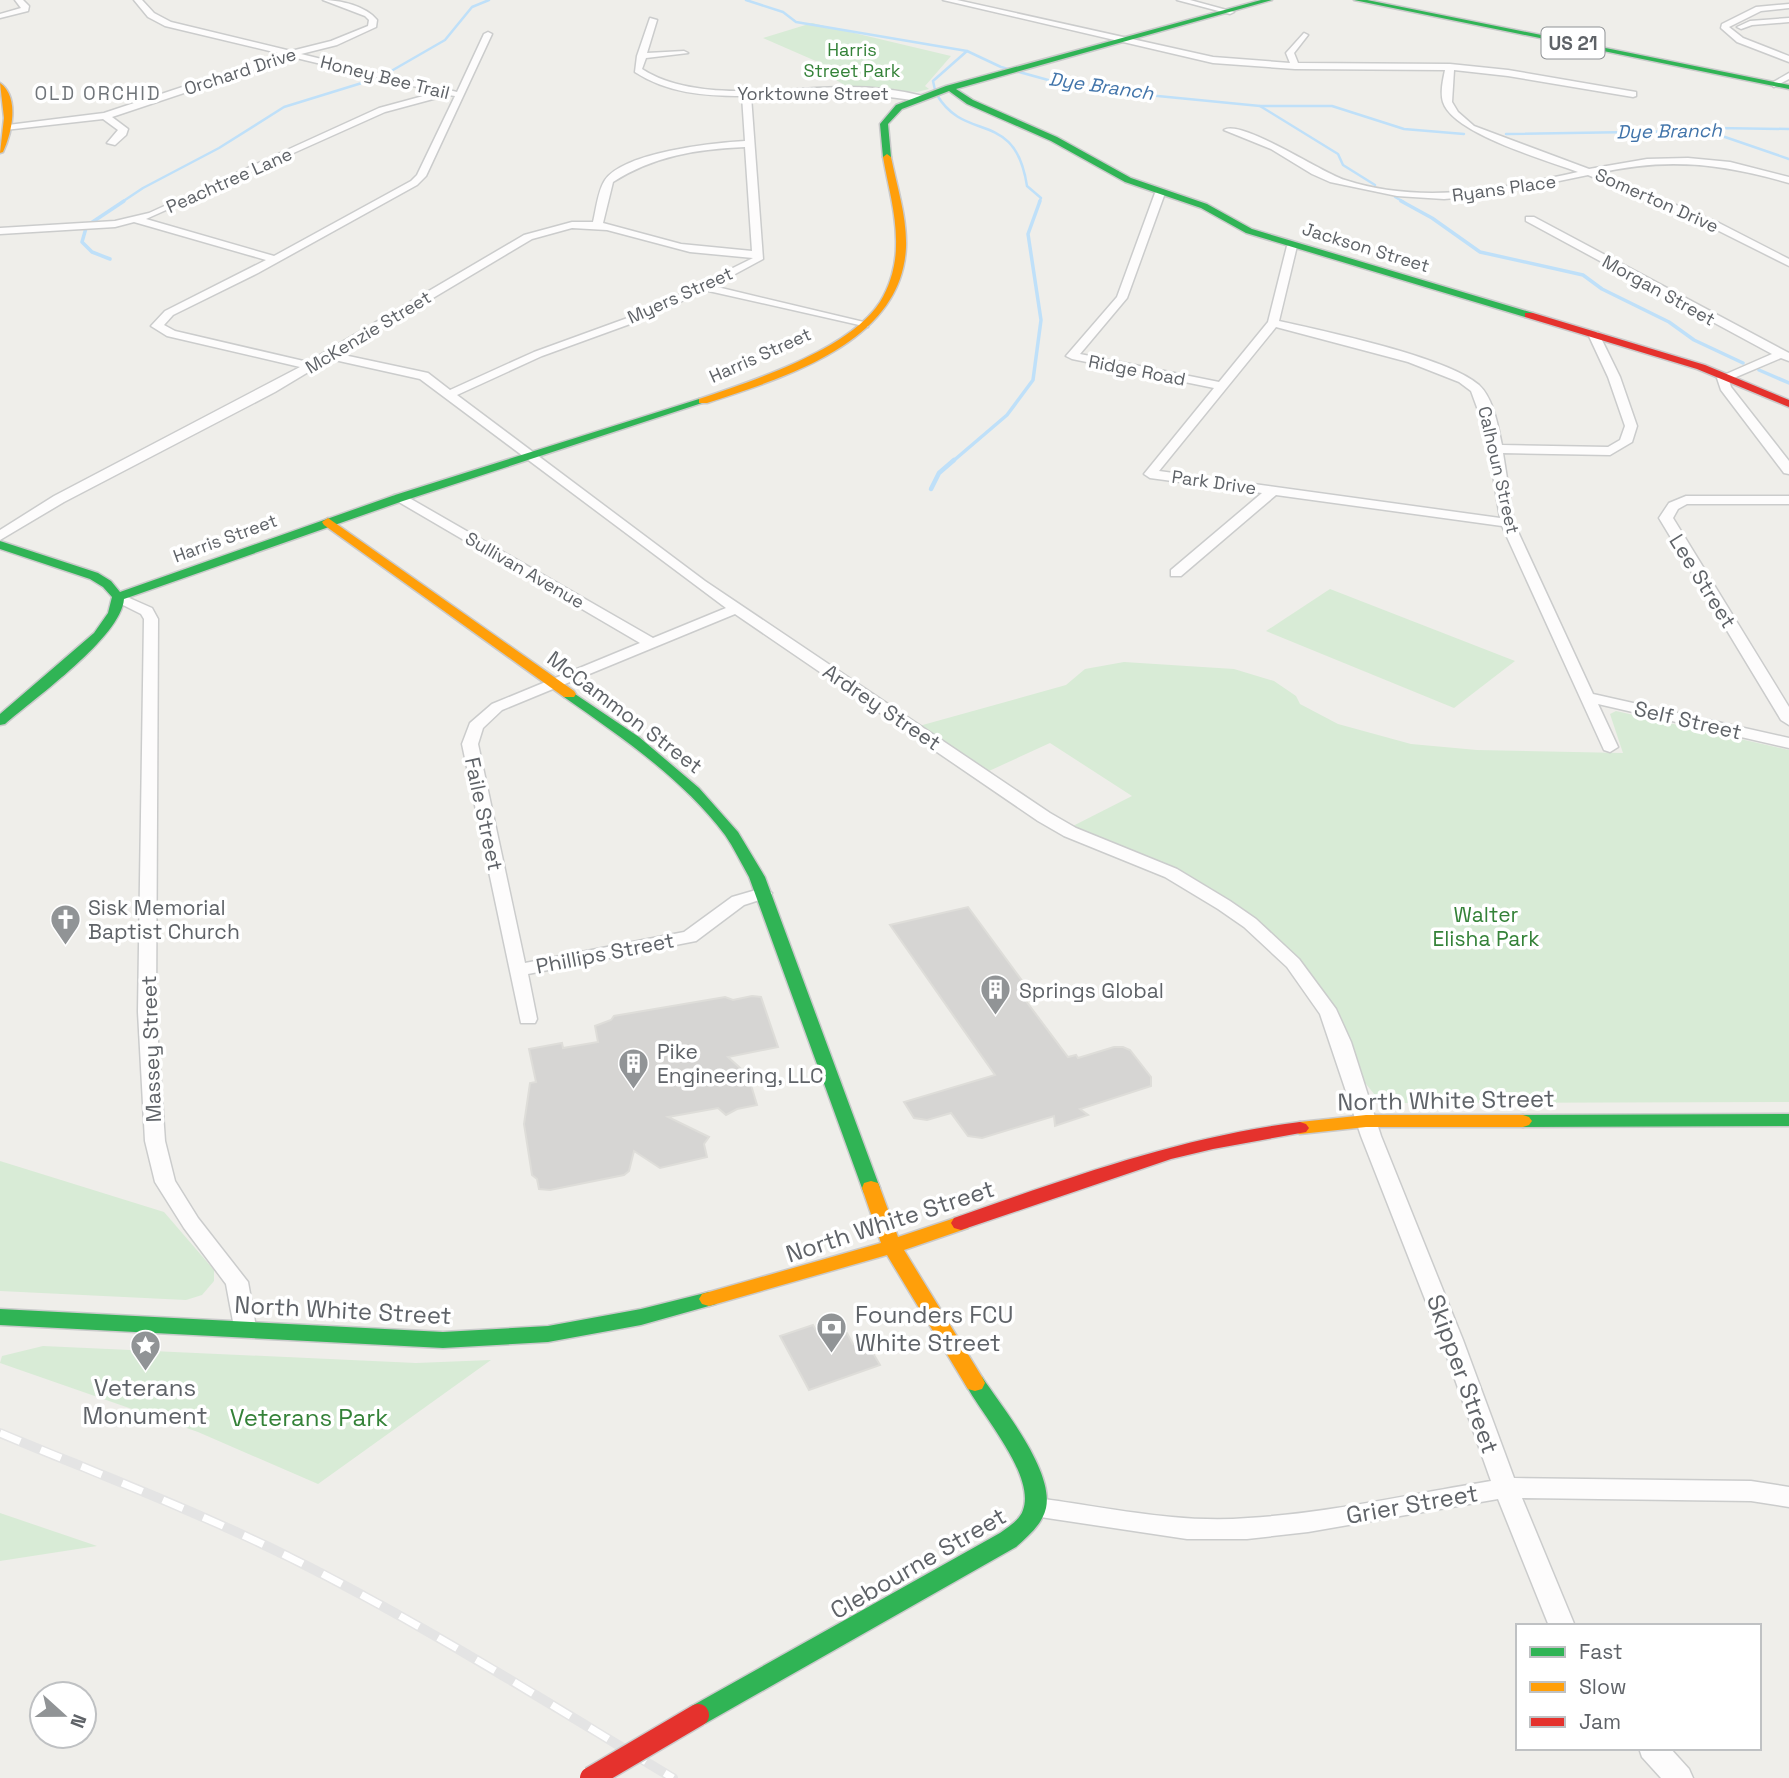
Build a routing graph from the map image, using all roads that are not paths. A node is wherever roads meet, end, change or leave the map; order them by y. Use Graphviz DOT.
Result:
graph roads {
  1 [pos="19,0"];
  2 [pos="138,0"];
  3 [pos="327,0"];
  4 [pos="947,0"];
  5 [pos="1181,0"];
  6 [pos="1269,0"];
  7 [pos="1357,0"];
  8 [pos="1789,6"];
  9 [pos="1230,12"];
  10 [pos="0,16"];
  11 [pos="653,20"];
  12 [pos="1789,20"];
  13 [pos="1731,31"];
  14 [pos="488,34"];
  15 [pos="1304,35"];
  16 [pos="1122,40"];
  17 [pos="684,53"];
  18 [pos="291,54"];
  19 [pos="641,56"];
  20 [pos="1789,59"];
  21 [pos="1295,66"];
  22 [pos="1450,67"];
  23 [pos="1789,76"];
  24 [pos="0,85"];
  25 [pos="1782,85"];
  26 [pos="949,88"];
  27 [pos="746,92"];
  28 [pos="454,93"];
  29 [pos="1633,94"];
  30 [pos="920,98"];
  31 [pos="105,116"];
  32 [pos="8,128"];
  33 [pos="1229,130"];
  34 [pos="112,143"];
  35 [pos="750,144"];
  36 [pos="0,149"];
  37 [pos="632,157"];
  38 [pos="643,161"];
  39 [pos="1593,172"];
  40 [pos="1789,180"];
  41 [pos="1160,193"];
  42 [pos="134,219"];
  43 [pos="1531,219"];
  44 [pos="597,225"];
  45 [pos="0,231"];
  46 [pos="1292,246"];
  47 [pos="757,254"];
  48 [pos="273,259"];
  49 [pos="1789,263"];
  50 [pos="705,287"];
  51 [pos="1273,323"];
  52 [pos="864,325"];
  53 [pos="1594,334"];
  54 [pos="329,355"];
  55 [pos="1785,356"];
  56 [pos="311,366"];
  57 [pos="1725,377"];
  58 [pos="1223,386"];
  59 [pos="448,394"];
  60 [pos="1789,404"];
  61 [pos="1494,449"];
  62 [pos="530,454"];
  63 [pos="1789,470"];
  64 [pos="1273,490"];
  65 [pos="399,498"];
  66 [pos="1789,500"];
  67 [pos="328,522"];
  68 [pos="1507,523"];
  69 [pos="0,536"];
  70 [pos="0,545"];
  71 [pos="1175,572"];
  72 [pos="118,597"];
  73 [pos="736,609"];
  74 [pos="651,643"];
  75 [pos="553,682"];
  76 [pos="1587,697"];
  77 [pos="1789,720"];
  78 [pos="0,721"];
  79 [pos="1789,743"];
  80 [pos="1610,747"];
  81 [pos="763,893"];
  82 [pos="518,970"];
  83 [pos="528,1019"];
  84 [pos="1789,1120"];
  85 [pos="1366,1121"];
  86 [pos="892,1247"];
  87 [pos="0,1317"];
  88 [pos="245,1327"];
  89 [pos="1506,1488"];
  90 [pos="1789,1497"];
  91 [pos="1036,1508"];
  92 [pos="1561,1624"];
  93 [pos="1654,1750"];
  94 [pos="591,1778"];
  95 [pos="1679,1778"];
  1 -- 10 [label="street"];
  2 -- 18 [label="street, Honey Bee Trail"];
  3 -- 18 [label="street, Orchard Drive"];
  4 -- 16 [label="street"];
  5 -- 9 [label="street"];
  6 -- 9 [label="street, Harris Street"];
  7 -- 25 [label="street, US 21"];
  8 -- 13 [label="street"];
  9 -- 16 [label="street, Harris Street"];
  11 -- 19 [label="street"];
  12 -- 13 [label="street"];
  13 -- 20 [label="street"];
  14 -- 28 [label="street"];
  15 -- 21 [label="street"];
  16 -- 21 [label="street"];
  16 -- 26 [label="street, Harris Street"];
  17 -- 19 [label="street"];
  18 -- 28 [label="street, Honey Bee Trail"];
  18 -- 31 [label="street, Orchard Drive"];
  19 -- 27 [label="street, Yorktowne Street"];
  21 -- 22 [label="street"];
  22 -- 29 [label="street"];
  22 -- 39 [label="street, Somerton Drive"];
  23 -- 25 [label="street"];
  24 -- 32 [label="street"];
  26 -- 30 [label="street, Harris Street"];
  26 -- 41 [label="street, Jackson Street"];
  27 -- 30 [label="street, Yorktowne Street"];
  27 -- 35 [label="street, Myers Street"];
  28 -- 42 [label="street, Peachtree Lane"];
  28 -- 48 [label="street, Honey Bee Trail"];
  30 -- 52 [label="street, Harris Street"];
  31 -- 32 [label="street, Orchard Drive"];
  31 -- 34 [label="street"];
  32 -- 36 [label="street"];
  33 -- 39 [label="street, Ryans Place"];
  35 -- 38 [label="street"];
  35 -- 47 [label="street, Myers Street"];
  37 -- 38 [label="street"];
  38 -- 44 [label="street"];
  39 -- 40 [label="street, Ryans Place"];
  39 -- 49 [label="street, Somerton Drive"];
  41 -- 46 [label="street, Jackson Street"];
  41 -- 58 [label="street, Ridge Road"];
  42 -- 45 [label="street, Peachtree Lane"];
  42 -- 48 [label="street"];
  43 -- 55 [label="street, Morgan Street"];
  44 -- 47 [label="street, McKenzie Street"];
  44 -- 54 [label="street, McKenzie Street"];
  46 -- 51 [label="street, Park Drive"];
  46 -- 53 [label="street, Jackson Street"];
  47 -- 50 [label="street, Myers Street"];
  48 -- 56 [label="street, Honey Bee Trail"];
  50 -- 52 [label="street"];
  50 -- 59 [label="street, Myers Street"];
  51 -- 58 [label="street, Park Drive"];
  51 -- 61 [label="street, Calhoun Street"];
  52 -- 62 [label="street, Harris Street"];
  53 -- 57 [label="street, Jackson Street"];
  53 -- 61 [label="street"];
  54 -- 56 [label="street, McKenzie Street"];
  54 -- 59 [label="street, Ardrey Street"];
  55 -- 57 [label="street"];
  56 -- 69 [label="street, McKenzie Street"];
  57 -- 60 [label="street, Jackson Street"];
  57 -- 63 [label="street"];
  58 -- 64 [label="street, Park Drive"];
  59 -- 62 [label="street, Ardrey Street"];
  61 -- 68 [label="street, Calhoun Street"];
  62 -- 65 [label="street, Harris Street"];
  62 -- 73 [label="street, Ardrey Street"];
  64 -- 68 [label="street, Park Drive"];
  64 -- 71 [label="street"];
  65 -- 67 [label="street, Harris Street"];
  65 -- 74 [label="street, Sullivan Avenue"];
  66 -- 77 [label="street, Lee Street"];
  67 -- 72 [label="street, Harris Street"];
  67 -- 75 [label="street, McCammon Street"];
  68 -- 76 [label="street, Calhoun Street"];
  70 -- 72 [label="street"];
  72 -- 78 [label="street"];
  72 -- 88 [label="street, Massey Street"];
  73 -- 74 [label="street, Faile Street"];
  73 -- 85 [label="street, Ardrey Street"];
  74 -- 75 [label="street, Faile Street"];
  75 -- 81 [label="street, McCammon Street"];
  75 -- 82 [label="street, Faile Street"];
  76 -- 79 [label="street, Self Street"];
  76 -- 80 [label="street, Calhoun Street"];
  81 -- 82 [label="street, Phillips Street"];
  81 -- 86 [label="street, McCammon Street"];
  82 -- 83 [label="street, Faile Street"];
  84 -- 85 [label="street, North White Street"];
  85 -- 86 [label="street, North White Street"];
  85 -- 89 [label="street, Skipper Street"];
  86 -- 88 [label="street, North White Street"];
  86 -- 91 [label="street, Clebourne Street"];
  87 -- 88 [label="street, North White Street"];
  89 -- 90 [label="street, Grier Street"];
  89 -- 91 [label="street, Grier Street"];
  89 -- 92 [label="street, Skipper Street"];
  91 -- 94 [label="street, Clebourne Street, bridge"];
  93 -- 95 [label="street"];
}
